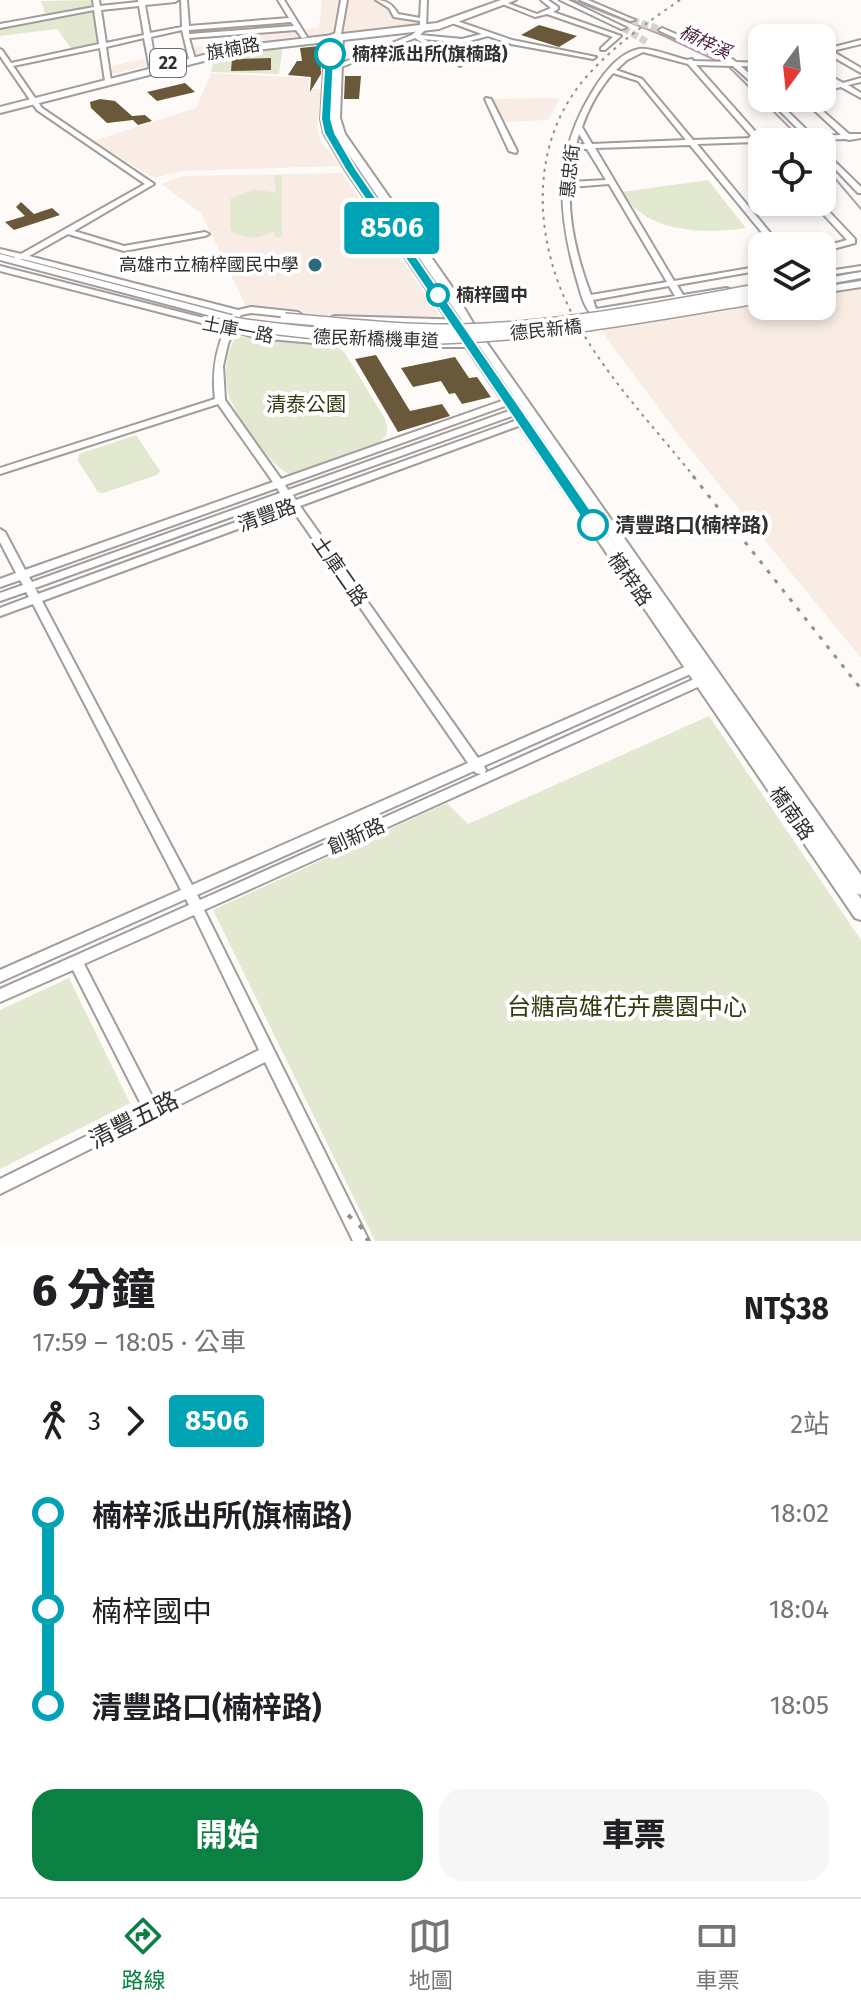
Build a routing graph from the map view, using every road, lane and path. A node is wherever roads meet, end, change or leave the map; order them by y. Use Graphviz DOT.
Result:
graph roads {
  1 [pos="175,0"];
  2 [pos="184,0"];
  3 [pos="281,0"];
  4 [pos="344,0"];
  5 [pos="379,0"];
  6 [pos="424,0"];
  7 [pos="544,0"];
  8 [pos="563,0"];
  9 [pos="583,0"];
  10 [pos="505,1"];
  11 [pos="141,2"];
  12 [pos="96,4"];
  13 [pos="548,12"];
  14 [pos="292,20"];
  15 [pos="632,20"];
  16 [pos="454,22"];
  17 [pos="0,26"];
  18 [pos="421,27"];
  19 [pos="623,28"];
  20 [pos="662,30"];
  21 [pos="186,32"];
  22 [pos="301,33"];
  23 [pos="489,34"];
  24 [pos="145,35"];
  25 [pos="336,36"];
  26 [pos="647,42"];
  27 [pos="104,44"];
  28 [pos="859,45"];
  29 [pos="603,49"];
  30 [pos="836,50"];
  31 [pos="0,51"];
  32 [pos="593,57"];
  33 [pos="191,58"];
  34 [pos="836,58"];
  35 [pos="690,63"];
  36 [pos="460,64"];
  37 [pos="9,65"];
  38 [pos="738,65"];
  39 [pos="748,65"];
  40 [pos="152,68"];
  41 [pos="334,69"];
  42 [pos="611,70"];
  43 [pos="861,71"];
  44 [pos="748,75"];
  45 [pos="107,80"];
  46 [pos="861,80"];
  47 [pos="836,81"];
  48 [pos="842,85"];
  49 [pos="836,86"];
  50 [pos="861,96"];
  51 [pos="488,99"];
  52 [pos="30,100"];
  53 [pos="0,111"];
  54 [pos="784,112"];
  55 [pos="820,112"];
  56 [pos="577,125"];
  57 [pos="748,128"];
  58 [pos="801,128"];
  59 [pos="861,136"];
  60 [pos="849,138"];
  61 [pos="836,139"];
  62 [pos="691,142"];
  63 [pos="748,142"];
  64 [pos="587,146"];
  65 [pos="570,147"];
  66 [pos="513,151"];
  67 [pos="836,165"];
  68 [pos="609,182"];
  69 [pos="566,185"];
  70 [pos="861,191"];
  71 [pos="829,216"];
  72 [pos="67,231"];
  73 [pos="765,232"];
  74 [pos="205,234"];
  75 [pos="836,246"];
  76 [pos="0,251"];
  77 [pos="6,264"];
  78 [pos="748,271"];
  79 [pos="861,276"];
  80 [pos="836,280"];
  81 [pos="673,285"];
  82 [pos="748,293"];
  83 [pos="748,294"];
  84 [pos="748,295"];
  85 [pos="748,295"];
  86 [pos="680,297"];
  87 [pos="587,298"];
  88 [pos="233,321"];
  89 [pos="462,324"];
  90 [pos="469,344"];
  91 [pos="483,344"];
  92 [pos="220,400"];
  93 [pos="521,410"];
  94 [pos="0,471"];
  95 [pos="278,483"];
  96 [pos="285,494"];
  97 [pos="293,505"];
  98 [pos="0,532"];
  99 [pos="0,583"];
  100 [pos="29,587"];
  101 [pos="0,597"];
  102 [pos="0,612"];
  103 [pos="702,672"];
  104 [pos="730,711"];
  105 [pos="476,765"];
  106 [pos="485,778"];
  107 [pos="861,888"];
  108 [pos="189,892"];
  109 [pos="197,907"];
  110 [pos="861,913"];
  111 [pos="76,962"];
  112 [pos="0,976"];
  113 [pos="0,996"];
  114 [pos="268,1053"];
  115 [pos="152,1110"];
  116 [pos="0,1187"];
  117 [pos="361,1241"];
  1 -- 11 [label="street"];
  2 -- 21 [label="street"];
  3 -- 14 [label="street"];
  4 -- 25 [label="street, 楠梓路"];
  5 -- 18 [label="street"];
  6 -- 18 [label="street"];
  7 -- 13 [label="street"];
  8 -- 19 [label="street"];
  9 -- 15 [label="street"];
  10 -- 13 [label="street"];
  10 -- 16 [label="main road, 22"];
  10 -- 18 [label="main road, 22"];
  11 -- 12 [label="street"];
  11 -- 24 [label="street"];
  12 -- 17 [label="street"];
  12 -- 27 [label="street"];
  13 -- 29 [label="street"];
  14 -- 21 [label="street"];
  14 -- 22 [label="street"];
  16 -- 18 [label="main road, 22"];
  16 -- 23 [label="street"];
  18 -- 23 [label="street"];
  18 -- 25 [label="main road, 旗楠路 / 22"];
  18 -- 36 [label="street"];
  18 -- 41 [label="street"];
  20 -- 38 [label="street"];
  21 -- 22 [label="street"];
  21 -- 24 [label="street"];
  21 -- 33 [label="street"];
  22 -- 25 [label="main road, 旗楠路 / 22"];
  22 -- 33 [label="main road, 旗楠路 / 22"];
  23 -- 32 [label="street"];
  24 -- 27 [label="street"];
  24 -- 40 [label="street"];
  25 -- 33 [label="main road, 旗楠路 / 22"];
  25 -- 41 [label="street, 楠梓路"];
  26 -- 35 [label="street"];
  27 -- 37 [label="street"];
  27 -- 45 [label="street"];
  28 -- 30 [label="street"];
  31 -- 37 [label="street"];
  33 -- 40 [label="main road, 旗楠路 / 22"];
  34 -- 43 [label="street"];
  35 -- 38 [label="street"];
  35 -- 42 [label="street, 惠忠街"];
  35 -- 57 [label="street"];
  37 -- 52 [label="street"];
  38 -- 39 [label="street"];
  38 -- 44 [label="street"];
  40 -- 45 [label="main road, 旗楠路 / 22"];
  41 -- 89 [label="street, 楠梓路"];
  42 -- 56 [label="street, 惠忠街"];
  42 -- 62 [label="street"];
  45 -- 52 [label="main road, 旗楠路 / 22"];
  46 -- 48 [label="street"];
  47 -- 48 [label="street"];
  48 -- 49 [label="street"];
  48 -- 50 [label="street"];
  51 -- 66 [label="street"];
  52 -- 53 [label="main road, 旗楠路 / 22"];
  52 -- 72 [label="street"];
  54 -- 58 [label="street"];
  55 -- 60 [label="street"];
  56 -- 64 [label="street"];
  56 -- 65 [label="street, 惠忠街"];
  59 -- 60 [label="street"];
  60 -- 61 [label="street"];
  62 -- 63 [label="street"];
  62 -- 64 [label="street"];
  62 -- 73 [label="street"];
  64 -- 65 [label="street"];
  64 -- 68 [label="street"];
  65 -- 69 [label="street, 惠忠街"];
  67 -- 70 [label="street"];
  68 -- 69 [label="street"];
  68 -- 81 [label="street"];
  69 -- 87 [label="street, 惠忠街"];
  71 -- 75 [label="street"];
  72 -- 74 [label="street"];
  72 -- 77 [label="street"];
  76 -- 77 [label="street, 土庫一路"];
  77 -- 88 [label="street, 土庫一路"];
  78 -- 81 [label="street"];
  79 -- 80 [label="street"];
  81 -- 86 [label="street"];
  81 -- 87 [label="street"];
  82 -- 86 [label="street"];
  83 -- 88 [label="street, 德民新橋機車道, bridge"];
  84 -- 88 [label="street, 德民新橋, bridge"];
  85 -- 88 [label="street, 德民新橋機車道, bridge"];
  86 -- 87 [label="street, 惠忠街"];
  88 -- 89 [label="street, 土庫一路"];
  88 -- 90 [label="street, 土庫一路"];
  88 -- 92 [label="street"];
  89 -- 90 [label="street, 楠梓路"];
  89 -- 91 [label="street, 楠梓路"];
  90 -- 91 [label="street, 土庫一路"];
  90 -- 93 [label="street, 楠梓路"];
  91 -- 93 [label="street, 楠梓路"];
  92 -- 94 [label="street"];
  92 -- 95 [label="street, 土庫二路"];
  93 -- 95 [label="street, 清豐路"];
  93 -- 96 [label="street, 清豐路"];
  93 -- 97 [label="street, 清豐路"];
  93 -- 103 [label="street, 楠梓路"];
  95 -- 96 [label="street, 土庫二路"];
  95 -- 100 [label="street, 清豐路"];
  96 -- 97 [label="street, 土庫二路"];
  96 -- 100 [label="street, 清豐路"];
  97 -- 100 [label="street, 清豐路"];
  97 -- 105 [label="street, 土庫二路"];
  98 -- 100 [label="street"];
  99 -- 100 [label="street, 清豐路"];
  100 -- 101 [label="street, 清豐路"];
  100 -- 102 [label="street, 清豐路"];
  100 -- 108 [label="street"];
  103 -- 104 [label="street, 楠梓路"];
  103 -- 105 [label="street, 創新路"];
  103 -- 106 [label="street, 創新路"];
  104 -- 107 [label="street, 橋南路"];
  104 -- 110 [label="street, 橋南路"];
  105 -- 106 [label="street, 土庫二路"];
  105 -- 108 [label="street, 創新路"];
  106 -- 109 [label="street, 創新路"];
  108 -- 109 [label="street"];
  108 -- 112 [label="street, 創新路"];
  109 -- 111 [label="street, 創新路"];
  109 -- 114 [label="street"];
  111 -- 113 [label="street, 創新路"];
  111 -- 115 [label="street"];
  114 -- 115 [label="street, 清豐五路"];
  114 -- 117 [label="street"];
  115 -- 116 [label="street, 清豐五路"];
}
